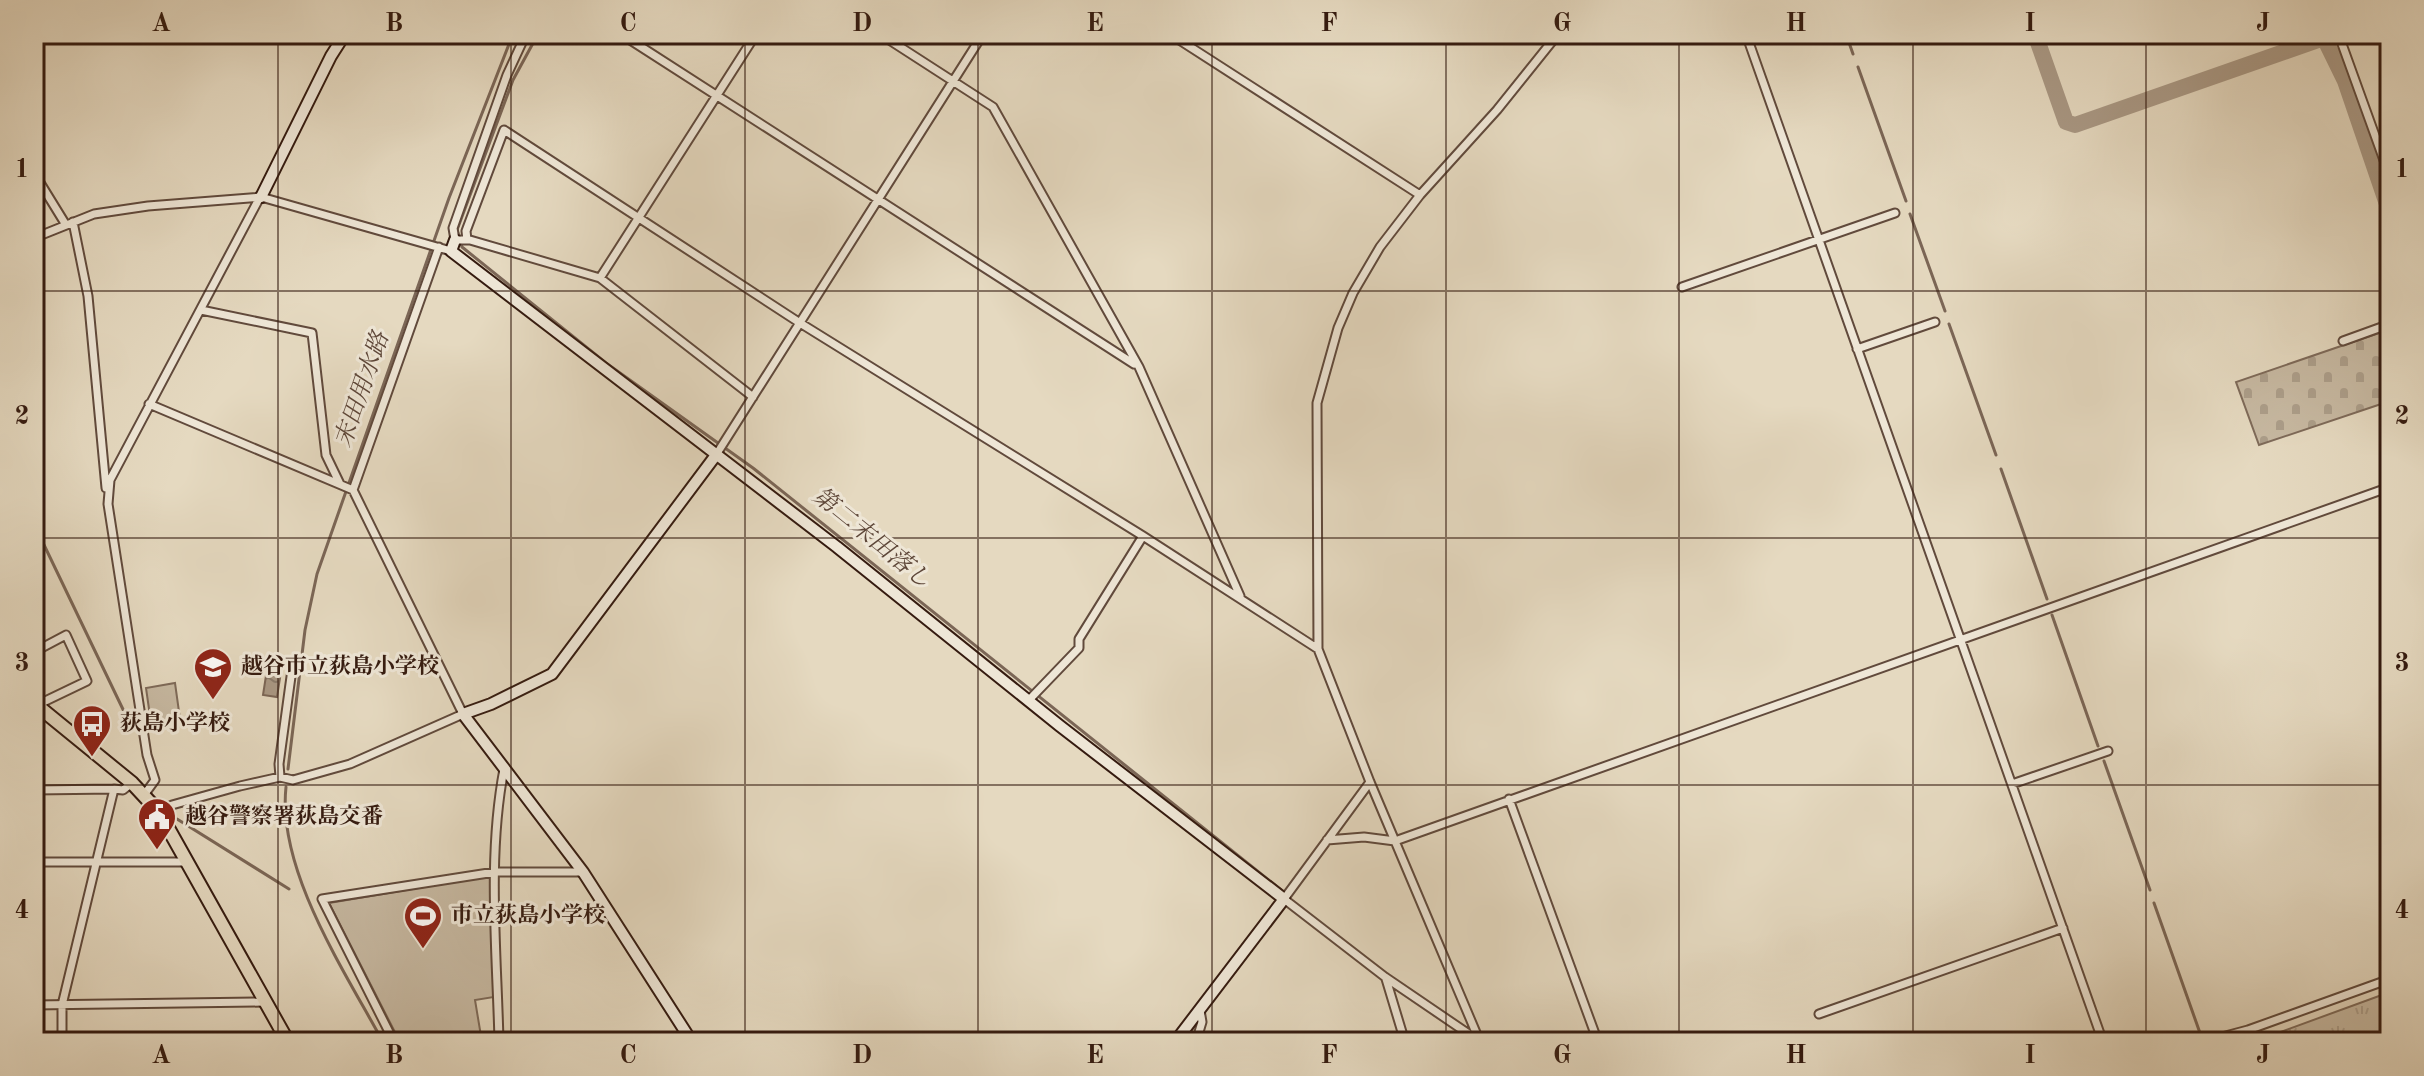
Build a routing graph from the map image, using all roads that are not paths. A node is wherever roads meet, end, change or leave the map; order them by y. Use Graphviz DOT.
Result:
graph roads {
  1 [pos="345,34"];
  2 [pos="526,34"];
  3 [pos="621,34"];
  4 [pos="756,34"];
  5 [pos="880,34"];
  6 [pos="983,34"];
  7 [pos="1170,34"];
  8 [pos="1558,34"];
  9 [pos="1746,34"];
  10 [pos="2348,34"];
  11 [pos="954,81"];
  12 [pos="717,96"];
  13 [pos="34,173"];
  14 [pos="2390,177"];
  15 [pos="1420,195"];
  16 [pos="260,197"];
  17 [pos="879,199"];
  18 [pos="1895,213"];
  19 [pos="638,215"];
  20 [pos="70,224"];
  21 [pos="34,238"];
  22 [pos="1818,239"];
  23 [pos="467,240"];
  24 [pos="453,246"];
  25 [pos="439,247"];
  26 [pos="600,278"];
  27 [pos="1682,287"];
  28 [pos="201,310"];
  29 [pos="1935,322"];
  30 [pos="800,323"];
  31 [pos="2390,324"];
  32 [pos="2343,341"];
  33 [pos="1857,349"];
  34 [pos="1139,367"];
  35 [pos="753,397"];
  36 [pos="149,404"];
  37 [pos="716,455"];
  38 [pos="340,484"];
  39 [pos="2390,487"];
  40 [pos="353,490"];
  41 [pos="107,494"];
  42 [pos="1143,536"];
  43 [pos="1241,598"];
  44 [pos="1961,638"];
  45 [pos="1318,649"];
  46 [pos="34,652"];
  47 [pos="293,662"];
  48 [pos="1029,700"];
  49 [pos="35,704"];
  50 [pos="463,714"];
  51 [pos="2108,751"];
  52 [pos="505,767"];
  53 [pos="280,777"];
  54 [pos="1370,782"];
  55 [pos="132,783"];
  56 [pos="2012,784"];
  57 [pos="114,789"];
  58 [pos="34,790"];
  59 [pos="144,795"];
  60 [pos="1509,799"];
  61 [pos="159,812"];
  62 [pos="1327,840"];
  63 [pos="1395,841"];
  64 [pos="34,862"];
  65 [pos="189,862"];
  66 [pos="95,864"];
  67 [pos="495,872"];
  68 [pos="583,872"];
  69 [pos="1284,899"];
  70 [pos="2063,928"];
  71 [pos="1385,977"];
  72 [pos="2390,979"];
  73 [pos="265,1002"];
  74 [pos="34,1005"];
  75 [pos="62,1005"];
  76 [pos="1200,1010"];
  77 [pos="1819,1014"];
  78 [pos="62,1042"];
  79 [pos="288,1042"];
  80 [pos="394,1042"];
  81 [pos="499,1042"];
  82 [pos="692,1042"];
  83 [pos="1175,1042"];
  84 [pos="1196,1042"];
  85 [pos="1405,1042"];
  86 [pos="1480,1042"];
  87 [pos="1598,1042"];
  88 [pos="2103,1042"];
  89 [pos="2203,1042"];
  1 -- 16 [label="street"];
  2 -- 24 [label="street"];
  3 -- 12 [label="street"];
  4 -- 12 [label="street"];
  5 -- 11 [label="street"];
  6 -- 11 [label="street"];
  7 -- 15 [label="street"];
  8 -- 15 [label="street"];
  9 -- 22 [label="street"];
  10 -- 14 [label="street"];
  11 -- 17 [label="street"];
  11 -- 34 [label="street"];
  12 -- 17 [label="street"];
  12 -- 19 [label="street"];
  13 -- 20 [label="street"];
  15 -- 45 [label="street"];
  16 -- 20 [label="street"];
  16 -- 25 [label="street"];
  16 -- 28 [label="street"];
  17 -- 30 [label="street"];
  17 -- 34 [label="street"];
  18 -- 22 [label="street"];
  19 -- 23 [label="street"];
  19 -- 26 [label="street"];
  19 -- 30 [label="street"];
  20 -- 21 [label="street"];
  20 -- 41 [label="street"];
  22 -- 27 [label="street"];
  22 -- 33 [label="street"];
  23 -- 24 [label="street"];
  23 -- 26 [label="street"];
  24 -- 25 [label="street"];
  24 -- 37 [label="street"];
  25 -- 40 [label="street"];
  26 -- 35 [label="street"];
  28 -- 36 [label="street"];
  28 -- 38 [label="street"];
  29 -- 33 [label="street"];
  30 -- 35 [label="street"];
  30 -- 42 [label="street"];
  31 -- 32 [label="street"];
  33 -- 44 [label="street"];
  34 -- 43 [label="street"];
  35 -- 37 [label="street"];
  36 -- 38 [label="street"];
  36 -- 41 [label="street"];
  37 -- 48 [label="street"];
  37 -- 50 [label="street"];
  38 -- 40 [label="street"];
  39 -- 44 [label="street"];
  40 -- 50 [label="street"];
  41 -- 59 [label="street"];
  42 -- 43 [label="street"];
  42 -- 48 [label="street"];
  43 -- 45 [label="street"];
  44 -- 56 [label="street"];
  44 -- 60 [label="street"];
  45 -- 54 [label="street"];
  46 -- 49 [label="street"];
  47 -- 53 [label="street"];
  48 -- 69 [label="street"];
  49 -- 55 [label="main road"];
  50 -- 52 [label="street"];
  50 -- 53 [label="street"];
  51 -- 56 [label="street"];
  52 -- 67 [label="street"];
  52 -- 68 [label="street"];
  53 -- 61 [label="street"];
  54 -- 62 [label="street"];
  54 -- 63 [label="street"];
  55 -- 57 [label="street"];
  55 -- 59 [label="main road"];
  56 -- 70 [label="street"];
  57 -- 58 [label="street"];
  57 -- 66 [label="street"];
  59 -- 61 [label="main road"];
  60 -- 63 [label="street"];
  60 -- 87 [label="street"];
  61 -- 65 [label="main road"];
  62 -- 63 [label="street"];
  62 -- 69 [label="street"];
  63 -- 86 [label="street"];
  64 -- 66 [label="street"];
  65 -- 66 [label="street"];
  65 -- 73 [label="main road"];
  66 -- 75 [label="street"];
  67 -- 68 [label="street"];
  67 -- 80 [label="street"];
  67 -- 81 [label="street"];
  68 -- 82 [label="street"];
  69 -- 71 [label="street"];
  69 -- 76 [label="street"];
  70 -- 77 [label="street"];
  70 -- 88 [label="street"];
  71 -- 85 [label="street"];
  71 -- 86 [label="street"];
  72 -- 89 [label="street"];
  73 -- 75 [label="street"];
  73 -- 79 [label="main road"];
  74 -- 75 [label="street"];
  75 -- 78 [label="street"];
  76 -- 83 [label="street"];
  76 -- 84 [label="street"];
}
